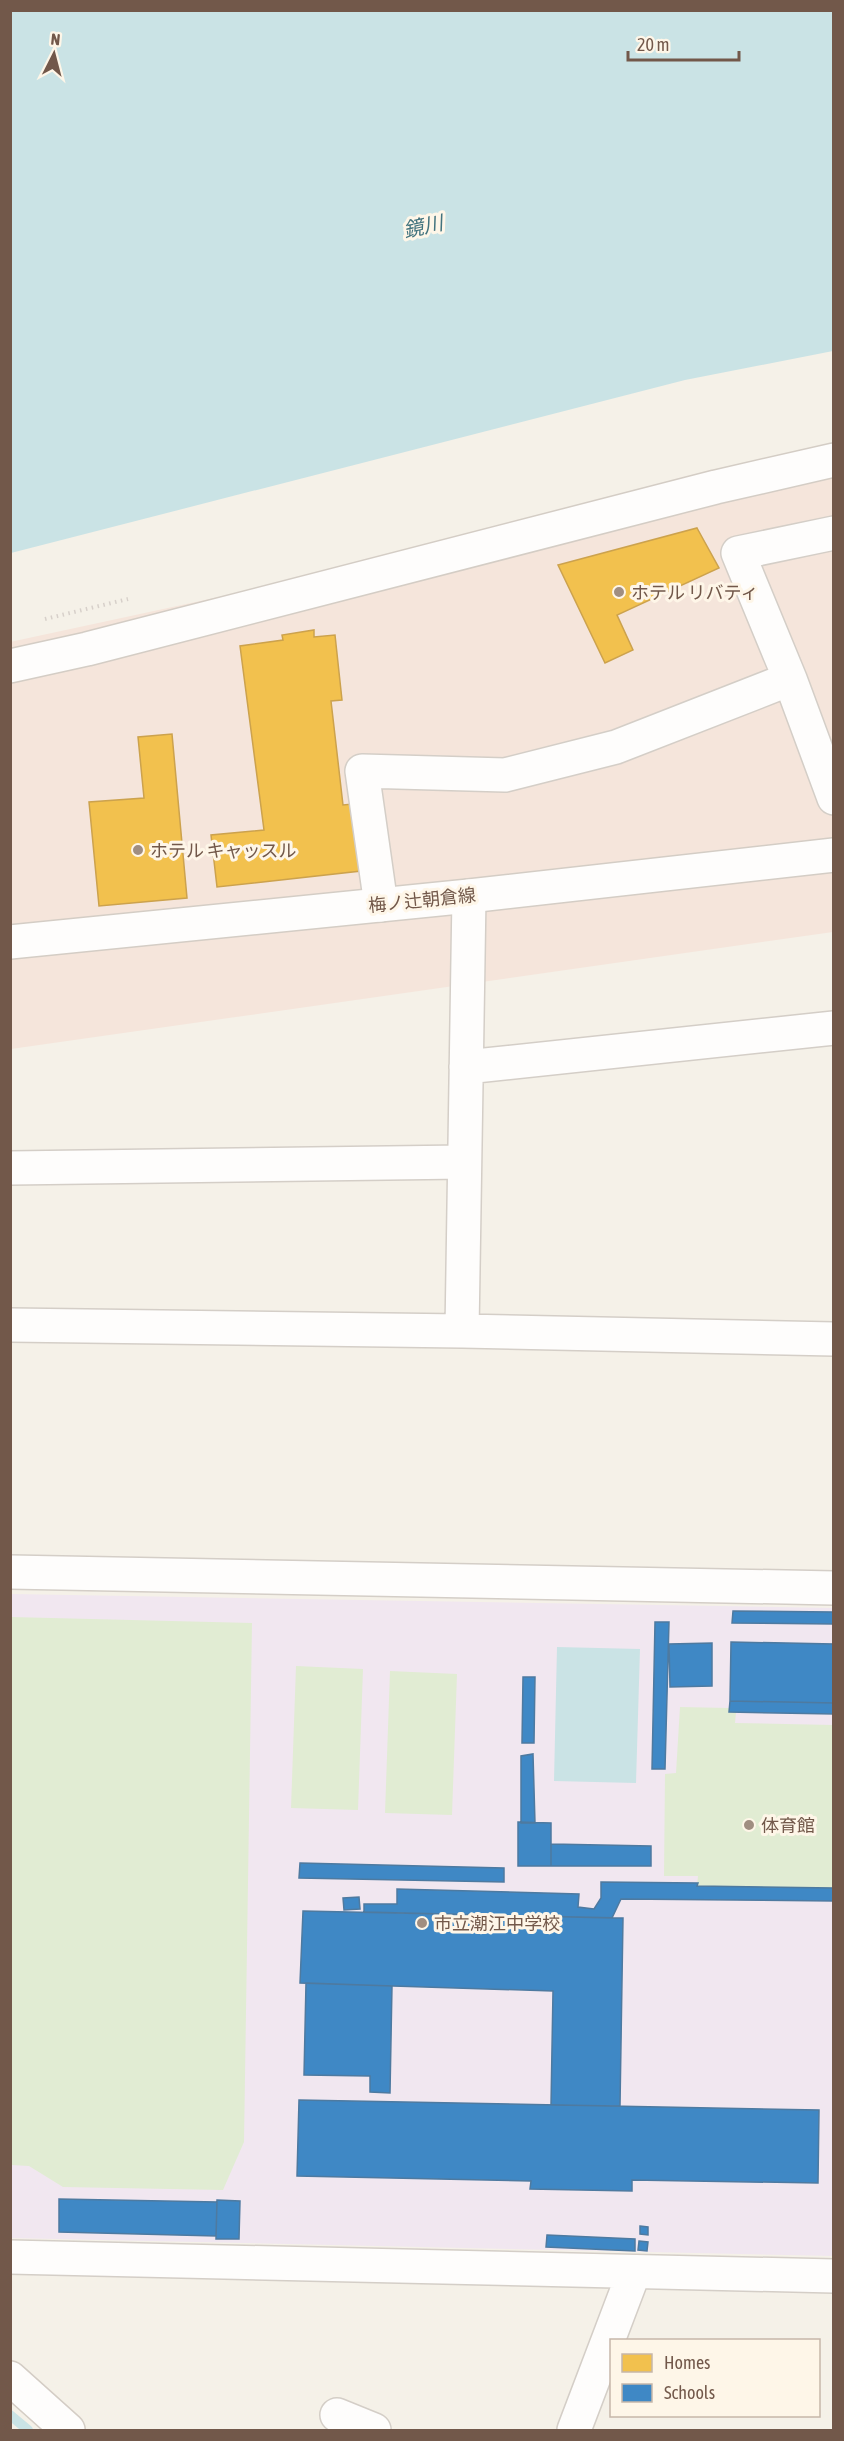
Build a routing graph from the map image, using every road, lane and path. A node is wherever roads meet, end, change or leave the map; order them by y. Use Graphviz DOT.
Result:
graph roads {
  1 [pos="834,460"];
  2 [pos="834,533"];
  3 [pos="10,666"];
  4 [pos="790,679"];
  5 [pos="834,798"];
  6 [pos="834,855"];
  7 [pos="469,896"];
  8 [pos="381,904"];
  9 [pos="10,942"];
  10 [pos="834,1028"];
  11 [pos="466,1067"];
  12 [pos="464,1162"];
  13 [pos="10,1168"];
  14 [pos="10,1325"];
  15 [pos="462,1331"];
  16 [pos="834,1339"];
  17 [pos="10,1572"];
  18 [pos="834,1588"];
  19 [pos="10,2257"];
  20 [pos="634,2272"];
  21 [pos="834,2276"];
  22 [pos="10,2378"];
  23 [pos="337,2415"];
  24 [pos="68,2430"];
  25 [pos="374,2430"];
  26 [pos="574,2430"];
  1 -- 3 [label="street"];
  2 -- 4 [label="street"];
  4 -- 5 [label="street"];
  4 -- 8 [label="street"];
  6 -- 7 [label="street, 梅ノ辻朝倉線"];
  7 -- 8 [label="street, 梅ノ辻朝倉線"];
  7 -- 11 [label="street"];
  8 -- 9 [label="street, 梅ノ辻朝倉線"];
  10 -- 11 [label="street"];
  11 -- 12 [label="street"];
  12 -- 13 [label="street"];
  12 -- 15 [label="street"];
  14 -- 15 [label="street"];
  15 -- 16 [label="street"];
  17 -- 18 [label="street"];
  19 -- 20 [label="street"];
  20 -- 21 [label="street"];
  20 -- 26 [label="street"];
  22 -- 24 [label="street"];
  23 -- 25 [label="street"];
}
